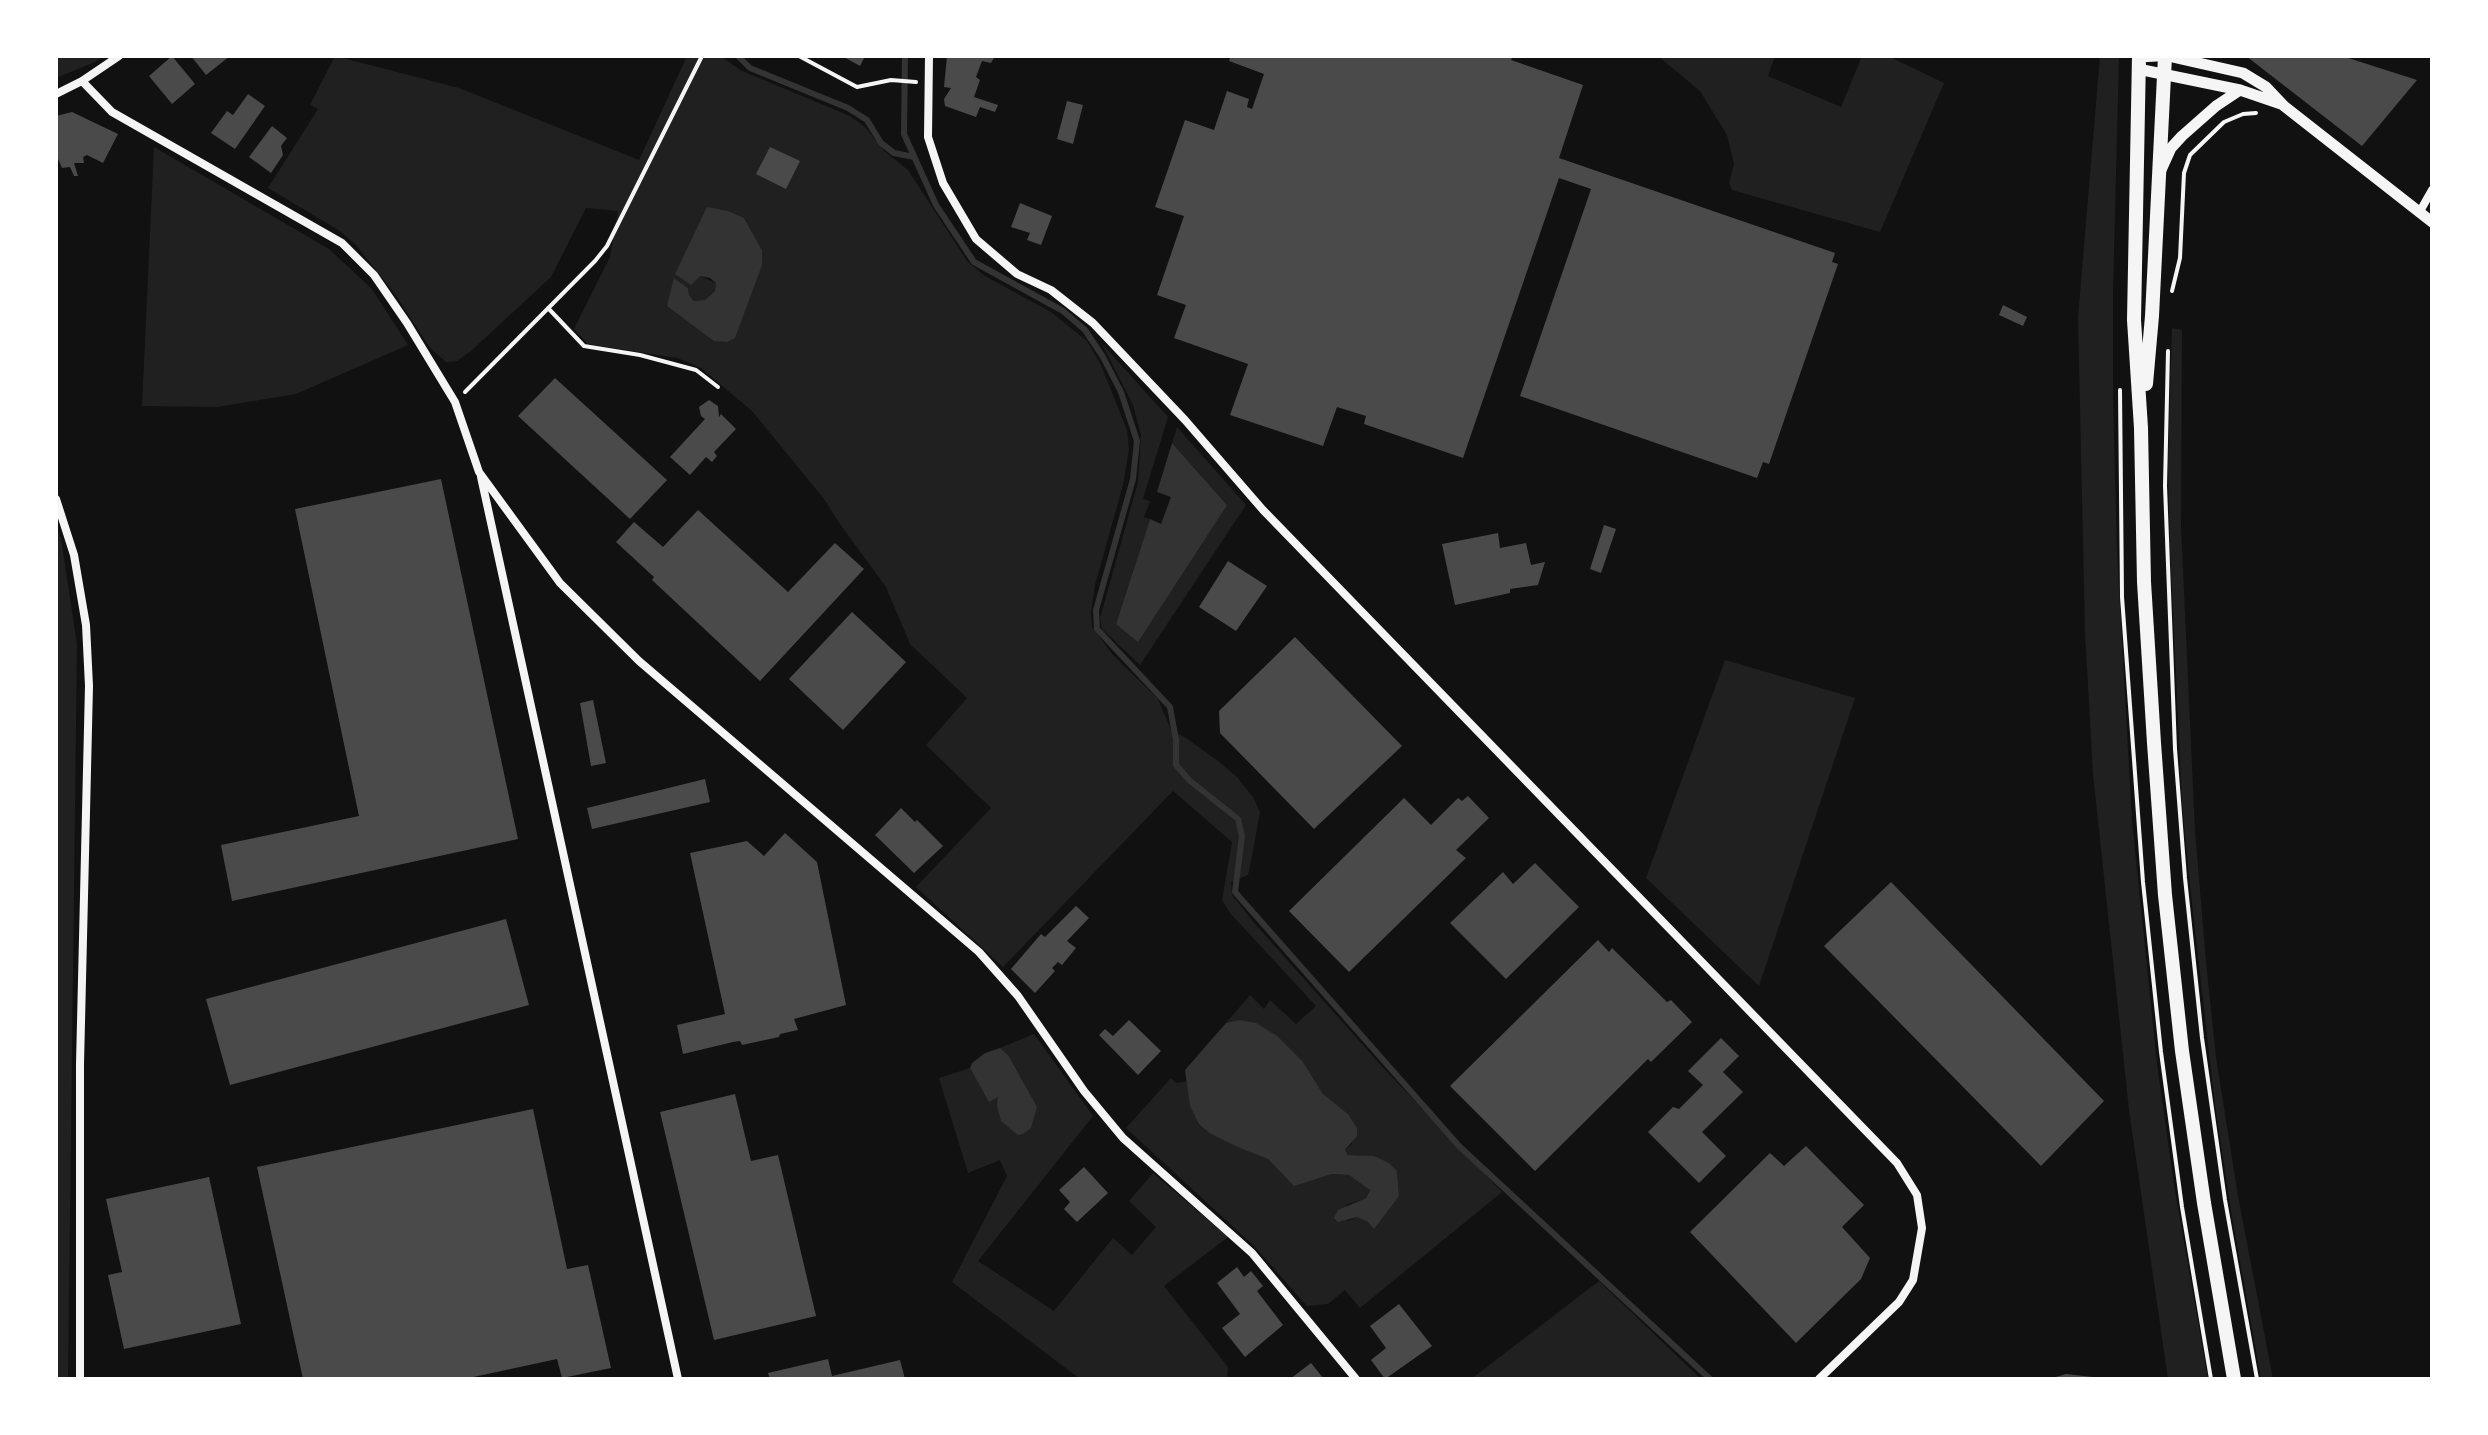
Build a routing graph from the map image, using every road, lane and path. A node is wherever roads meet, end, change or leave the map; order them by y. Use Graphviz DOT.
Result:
graph roads {
  1 [pos="119,56"];
  2 [pos="702,56"];
  3 [pos="799,56"];
  4 [pos="929,56"];
  5 [pos="2157,56"];
  6 [pos="2166,56"];
  7 [pos="2138,61"];
  8 [pos="2164,76"];
  9 [pos="82,81"];
  10 [pos="914,82"];
  11 [pos="2240,90"];
  12 [pos="56,94"];
  13 [pos="2284,106"];
  14 [pos="2269,112"];
  15 [pos="2159,175"];
  16 [pos="2432,190"];
  17 [pos="2419,213"];
  18 [pos="2432,222"];
  19 [pos="2170,297"];
  20 [pos="548,308"];
  21 [pos="2168,340"];
  22 [pos="718,387"];
  23 [pos="455,402"];
  24 [pos="2141,428"];
  25 [pos="479,472"];
  26 [pos="56,499"];
  27 [pos="80,1379"];
  28 [pos="678,1379"];
  29 [pos="1356,1379"];
  30 [pos="1819,1379"];
  31 [pos="2234,1379"];
  32 [pos="2257,1379"];
  1 -- 9 [label="street"];
  2 -- 20 [label="path"];
  3 -- 10 [label="path"];
  4 -- 30 [label="street"];
  5 -- 7 [label="street"];
  6 -- 8 [label="main road"];
  6 -- 13 [label="street"];
  7 -- 8 [label="street"];
  7 -- 24 [label="main road"];
  8 -- 11 [label="street"];
  8 -- 15 [label="main road"];
  9 -- 12 [label="street"];
  9 -- 23 [label="street"];
  11 -- 13 [label="street"];
  11 -- 15 [label="street"];
  13 -- 17 [label="street"];
  14 -- 19 [label="path"];
  15 -- 24 [label="main road"];
  16 -- 17 [label="street"];
  17 -- 18 [label="street"];
  20 -- 22 [label="path"];
  20 -- 23 [label="path"];
  21 -- 32 [label="path"];
  23 -- 25 [label="street"];
  24 -- 31 [label="main road"];
  25 -- 28 [label="street"];
  25 -- 29 [label="street"];
  26 -- 27 [label="street"];
}
